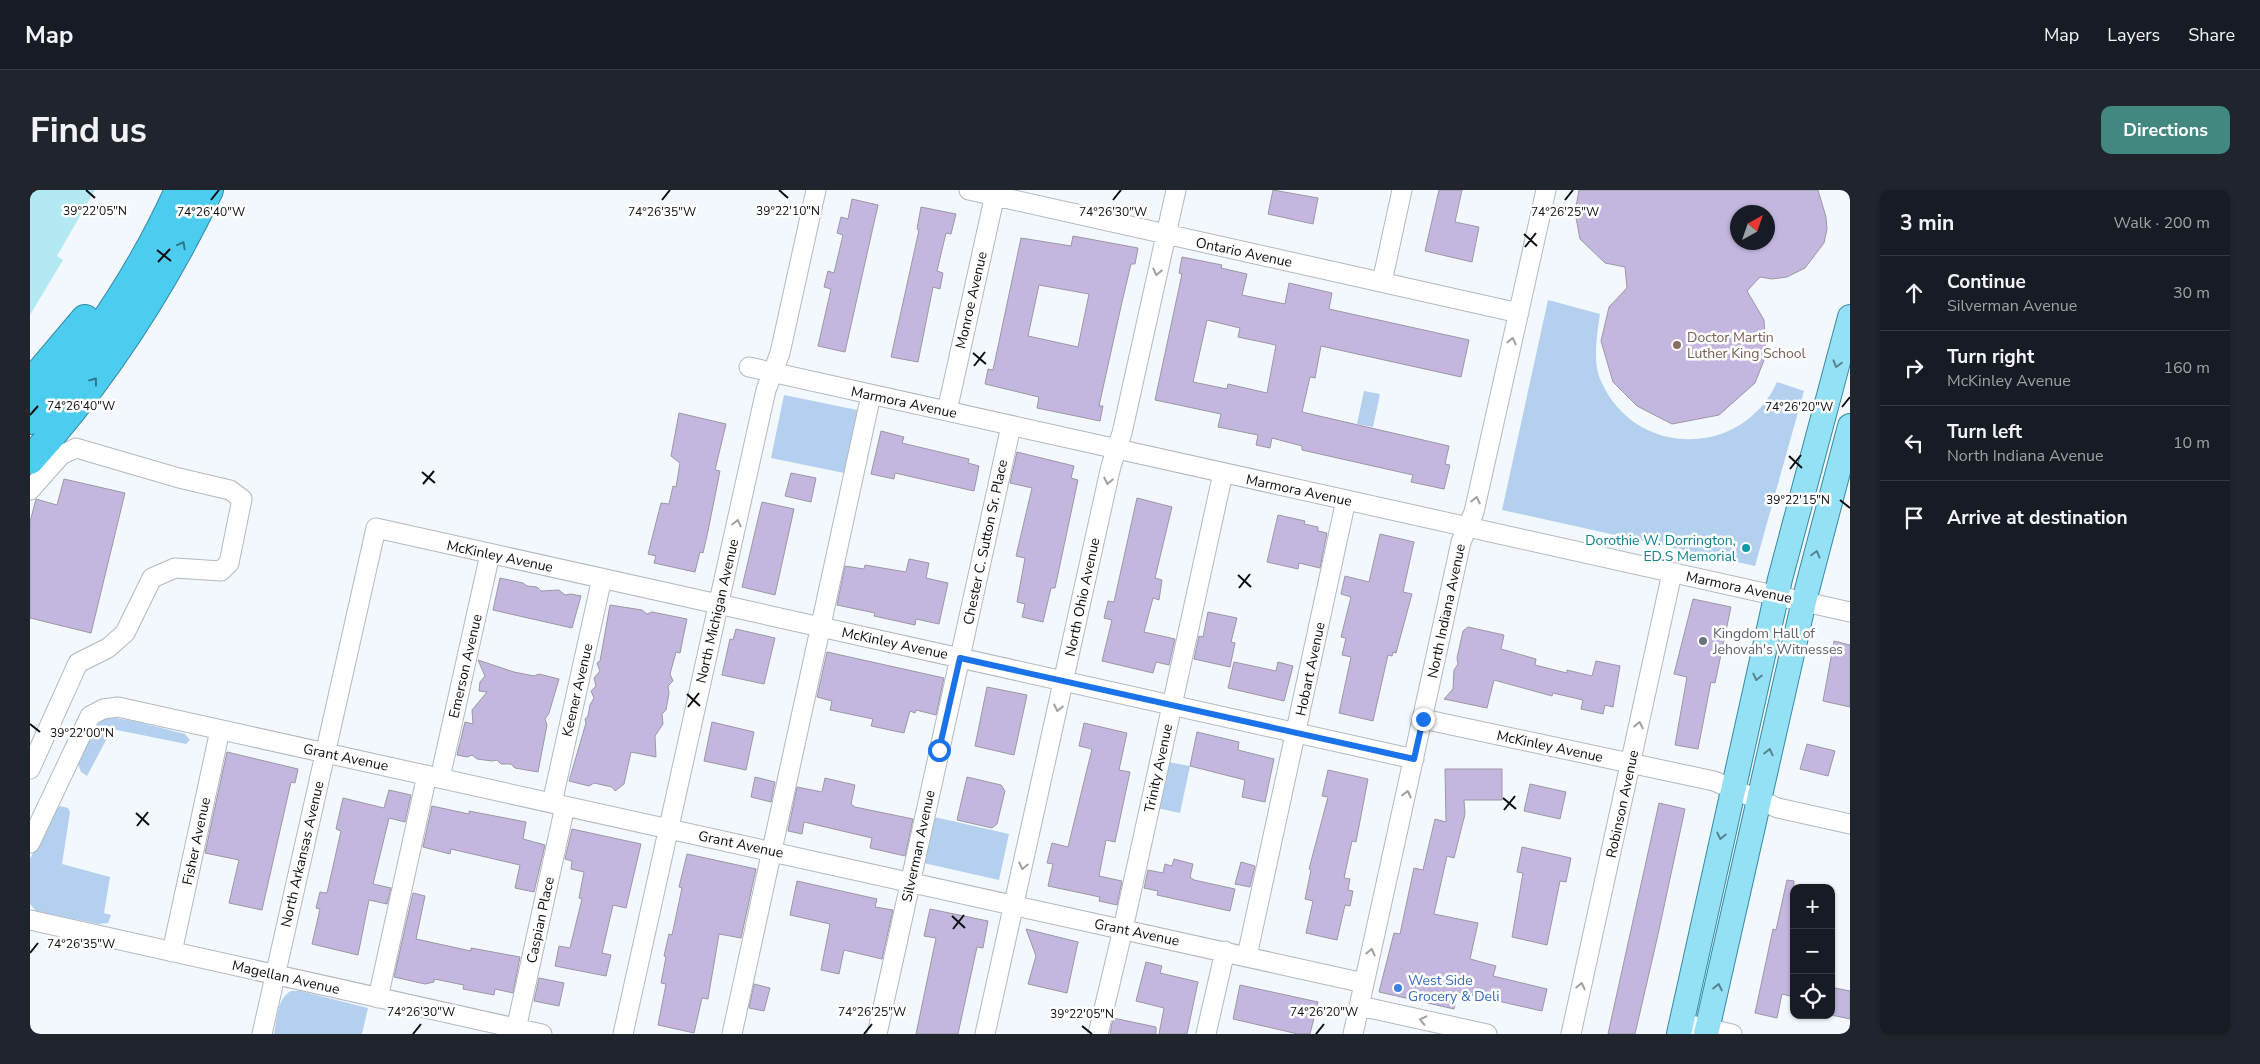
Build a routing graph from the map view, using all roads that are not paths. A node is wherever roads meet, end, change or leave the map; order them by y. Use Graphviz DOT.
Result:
graph roads {
  1 [pos="173,190"];
  2 [pos="179,190"];
  3 [pos="209,190"];
  4 [pos="816,190"];
  5 [pos="969,190"];
  6 [pos="1176,190"];
  7 [pos="1402,190"];
  8 [pos="1546,190"];
  9 [pos="995,193"];
  10 [pos="1166,234"];
  11 [pos="1382,282"];
  12 [pos="1519,313"];
  13 [pos="1850,317"];
  14 [pos="749,367"];
  15 [pos="772,373"];
  16 [pos="30,384"];
  17 [pos="871,395"];
  18 [pos="947,411"];
  19 [pos="30,420"];
  20 [pos="1011,426"];
  21 [pos="1850,426"];
  22 [pos="1117,449"];
  23 [pos="30,460"];
  24 [pos="1223,473"];
  25 [pos="30,490"];
  26 [pos="1346,500"];
  27 [pos="1467,526"];
  28 [pos="376,528"];
  29 [pos="490,554"];
  30 [pos="1672,573"];
  31 [pos="602,578"];
  32 [pos="1776,595"];
  33 [pos="1804,601"];
  34 [pos="718,604"];
  35 [pos="1850,612"];
  36 [pos="820,627"];
  37 [pos="960,658"];
  38 [pos="1064,681"];
  39 [pos="1172,705"];
  40 [pos="1423,719"];
  41 [pos="220,730"];
  42 [pos="1296,733"];
  43 [pos="326,753"];
  44 [pos="1414,759"];
  45 [pos="1631,764"];
  46 [pos="30,769"];
  47 [pos="433,777"];
  48 [pos="1732,788"];
  49 [pos="1758,800"];
  50 [pos="558,804"];
  51 [pos="1850,824"];
  52 [pos="669,828"];
  53 [pos="30,843"];
  54 [pos="773,851"];
  55 [pos="910,882"];
  56 [pos="1014,905"];
  57 [pos="30,920"];
  58 [pos="1123,929"];
  59 [pos="1225,951"];
  60 [pos="172,952"];
  61 [pos="1247,956"];
  62 [pos="274,975"];
  63 [pos="1364,983"];
  64 [pos="378,998"];
  65 [pos="1360,1006"];
  66 [pos="1680,1028"];
  67 [pos="515,1031"];
  68 [pos="1707,1031"];
  69 [pos="262,1034"];
  70 [pos="542,1034"];
  71 [pos="623,1034"];
  72 [pos="732,1034"];
  73 [pos="877,1034"];
  74 [pos="985,1034"];
  75 [pos="1098,1034"];
  76 [pos="1206,1034"];
  77 [pos="1353,1034"];
  78 [pos="1488,1034"];
  79 [pos="1571,1034"];
  80 [pos="1732,1034"];
  1 -- 16 [label="highway"];
  2 -- 19 [label="highway"];
  23 -- 3 [label="highway, one-way"];
  4 -- 15 [label="street, North Michigan Avenue"];
  5 -- 9 [label="street, Ontario Avenue"];
  6 -- 10 [label="street, North Ohio Avenue"];
  7 -- 11 [label="street"];
  8 -- 12 [label="street, North Indiana Avenue"];
  9 -- 10 [label="street, Ontario Avenue"];
  9 -- 18 [label="street, Monroe Avenue"];
  10 -- 11 [label="street, Ontario Avenue"];
  10 -- 22 [label="street, North Ohio Avenue, one-way"];
  11 -- 12 [label="street, Ontario Avenue"];
  27 -- 12 [label="street, North Indiana Avenue, one-way"];
  13 -- 32 [label="main road, one-way"];
  14 -- 15 [label="street, Marmora Avenue"];
  15 -- 17 [label="street, Marmora Avenue"];
  34 -- 15 [label="street, North Michigan Avenue, one-way"];
  17 -- 18 [label="street, Marmora Avenue"];
  17 -- 36 [label="street"];
  18 -- 20 [label="street, Marmora Avenue"];
  20 -- 22 [label="street, Marmora Avenue"];
  20 -- 37 [label="street, Chester C. Sutton Sr. Place"];
  33 -- 21 [label="main road, one-way"];
  22 -- 24 [label="street, Marmora Avenue"];
  22 -- 38 [label="street, North Ohio Avenue, one-way"];
  24 -- 26 [label="street, Marmora Avenue"];
  24 -- 39 [label="street, Trinity Avenue"];
  25 -- 46 [label="street"];
  26 -- 27 [label="street, Marmora Avenue"];
  26 -- 42 [label="street, Hobart Avenue"];
  27 -- 30 [label="street, Marmora Avenue"];
  27 -- 40 [label="street, North Indiana Avenue"];
  28 -- 29 [label="street, McKinley Avenue"];
  28 -- 43 [label="street, North Arkansas Avenue"];
  29 -- 31 [label="street, McKinley Avenue"];
  29 -- 47 [label="street, Emerson Avenue"];
  30 -- 32 [label="street, Marmora Avenue"];
  45 -- 30 [label="street, Robinson Avenue, one-way"];
  31 -- 34 [label="street, McKinley Avenue"];
  31 -- 50 [label="street, Keener Avenue"];
  32 -- 33 [label="street, Marmora Avenue"];
  32 -- 48 [label="main road, one-way"];
  33 -- 35 [label="street, Marmora Avenue"];
  49 -- 33 [label="main road, one-way"];
  34 -- 36 [label="street, McKinley Avenue"];
  34 -- 52 [label="street, North Michigan Avenue"];
  36 -- 37 [label="street, McKinley Avenue"];
  36 -- 54 [label="street"];
  37 -- 38 [label="street, McKinley Avenue"];
  37 -- 55 [label="street, Silverman Avenue"];
  38 -- 39 [label="street, McKinley Avenue"];
  38 -- 56 [label="street, North Ohio Avenue, one-way"];
  39 -- 42 [label="street, McKinley Avenue"];
  39 -- 58 [label="street, Trinity Avenue"];
  40 -- 44 [label="street, North Indiana Avenue"];
  40 -- 45 [label="street, McKinley Avenue"];
  41 -- 43 [label="street, Grant Avenue"];
  41 -- 53 [label="street, Grant Avenue"];
  41 -- 60 [label="street, Fisher Avenue"];
  42 -- 44 [label="street, McKinley Avenue"];
  42 -- 61 [label="street, Hobart Avenue"];
  43 -- 47 [label="street, Grant Avenue"];
  43 -- 62 [label="street, North Arkansas Avenue"];
  63 -- 44 [label="street, North Indiana Avenue, one-way"];
  45 -- 48 [label="street, McKinley Avenue"];
  79 -- 45 [label="street, Robinson Avenue, one-way"];
  47 -- 50 [label="street, Grant Avenue"];
  47 -- 64 [label="street, Emerson Avenue"];
  48 -- 49 [label="street, McKinley Avenue"];
  48 -- 66 [label="main road, one-way"];
  49 -- 51 [label="street, McKinley Avenue"];
  68 -- 49 [label="main road, one-way"];
  50 -- 52 [label="street, Grant Avenue"];
  50 -- 67 [label="street, Caspian Place"];
  52 -- 54 [label="street, Grant Avenue"];
  52 -- 71 [label="street, North Michigan Avenue"];
  54 -- 55 [label="street, Grant Avenue"];
  54 -- 72 [label="street"];
  55 -- 56 [label="street, Grant Avenue"];
  55 -- 73 [label="street, Silverman Avenue"];
  56 -- 58 [label="street, Grant Avenue"];
  56 -- 74 [label="street, North Ohio Avenue"];
  57 -- 60 [label="street, Magellan Avenue"];
  58 -- 59 [label="street, Grant Avenue"];
  58 -- 75 [label="street, Trinity Avenue"];
  59 -- 61 [label="street, Grant Avenue"];
  59 -- 76 [label="street"];
  60 -- 62 [label="street, Magellan Avenue"];
  61 -- 63 [label="street, Grant Avenue"];
  62 -- 64 [label="street, Magellan Avenue"];
  62 -- 69 [label="street, North Arkansas Avenue"];
  63 -- 65 [label="street, North Indiana Avenue"];
  64 -- 67 [label="street, Magellan Avenue"];
  65 -- 77 [label="street, North Indiana Avenue"];
  78 -- 65 [label="street, one-way"];
  66 -- 68 [label="street"];
  67 -- 70 [label="street, Magellan Avenue"];
  68 -- 80 [label="street"];
}
